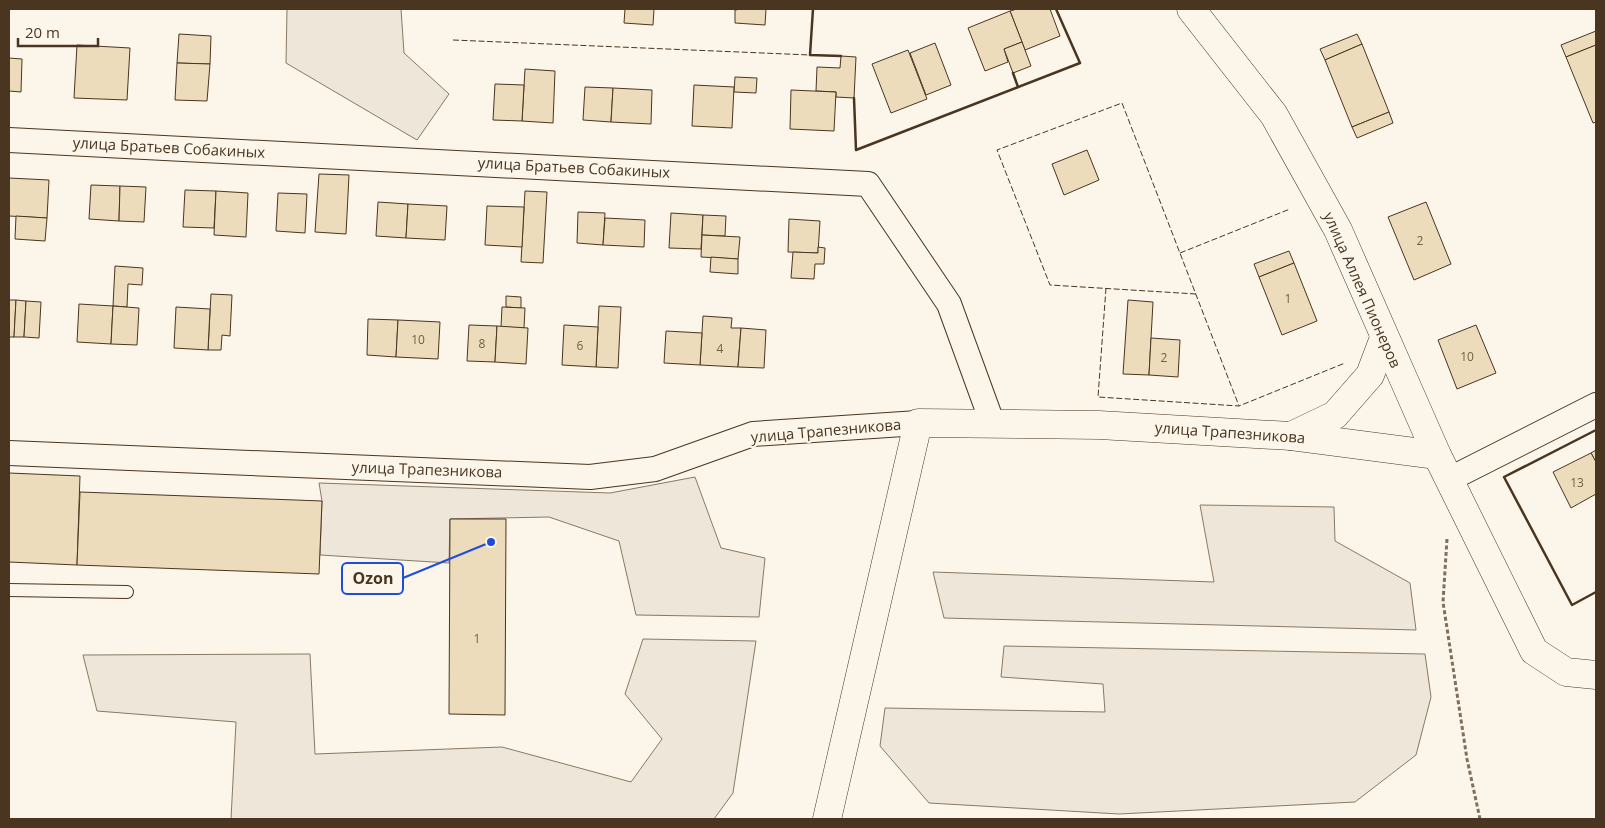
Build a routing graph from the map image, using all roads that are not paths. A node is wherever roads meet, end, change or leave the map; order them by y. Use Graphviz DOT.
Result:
graph roads {
  1 [pos="1191,9"];
  2 [pos="9,140"];
  3 [pos="1384,338"];
  4 [pos="1596,405"];
  5 [pos="992,422"];
  6 [pos="918,423"];
  7 [pos="1291,436"];
  8 [pos="9,453"];
  9 [pos="1437,455"];
  10 [pos="1450,479"];
  11 [pos="9,590"];
  12 [pos="127,592"];
  13 [pos="1596,675"];
  14 [pos="827,819"];
  1 -- 3 [label="street, улица Аллея Пионеров"];
  2 -- 5 [label="street, улица Братьев Собакиных"];
  3 -- 7 [label="street"];
  3 -- 9 [label="street, улица Аллея Пионеров"];
  4 -- 10 [label="street"];
  5 -- 6 [label="street, улица Трапезникова"];
  5 -- 7 [label="street, улица Трапезникова"];
  6 -- 8 [label="street, улица Трапезникова"];
  6 -- 14 [label="street"];
  7 -- 9 [label="street, улица Трапезникова"];
  9 -- 10 [label="street, улица Аллея Пионеров"];
  10 -- 13 [label="street, улица Аллея Пионеров"];
  11 -- 12 [label="lane"];
}
